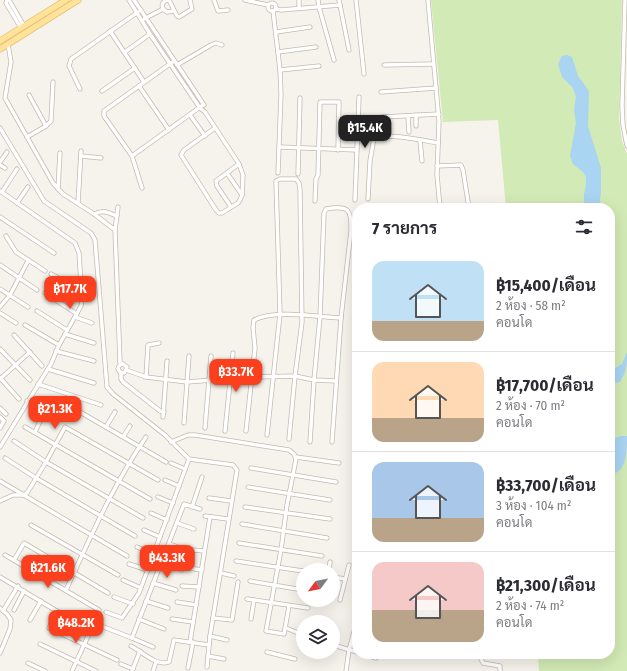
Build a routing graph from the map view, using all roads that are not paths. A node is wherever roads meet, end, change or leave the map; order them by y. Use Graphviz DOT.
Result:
graph roads {
  1 [pos="66,0"];
  2 [pos="78,0"];
  3 [pos="129,0"];
  4 [pos="134,0"];
  5 [pos="168,0"];
  6 [pos="190,0"];
  7 [pos="214,0"];
  8 [pos="245,0"];
  9 [pos="299,0"];
  10 [pos="318,0"];
  11 [pos="340,0"];
  12 [pos="356,0"];
  13 [pos="428,0"];
  14 [pos="625,0"];
  15 [pos="8,1"];
  16 [pos="258,1"];
  17 [pos="276,2"];
  18 [pos="0,5"];
  19 [pos="268,5"];
  20 [pos="340,5"];
  21 [pos="319,7"];
  22 [pos="299,8"];
  23 [pos="163,9"];
  24 [pos="140,10"];
  25 [pos="228,10"];
  26 [pos="275,10"];
  27 [pos="174,11"];
  28 [pos="136,13"];
  29 [pos="145,18"];
  30 [pos="33,20"];
  31 [pos="141,21"];
  32 [pos="36,26"];
  33 [pos="23,27"];
  34 [pos="310,27"];
  35 [pos="110,31"];
  36 [pos="276,32"];
  37 [pos="25,34"];
  38 [pos="150,34"];
  39 [pos="0,41"];
  40 [pos="8,44"];
  41 [pos="222,45"];
  42 [pos="316,47"];
  43 [pos="0,49"];
  44 [pos="349,50"];
  45 [pos="124,52"];
  46 [pos="278,52"];
  47 [pos="334,60"];
  48 [pos="174,61"];
  49 [pos="170,64"];
  50 [pos="433,64"];
  51 [pos="177,65"];
  52 [pos="384,65"];
  53 [pos="319,66"];
  54 [pos="135,68"];
  55 [pos="280,70"];
  56 [pos="364,74"];
  57 [pos="53,82"];
  58 [pos="144,82"];
  59 [pos="139,86"];
  60 [pos="436,88"];
  61 [pos="80,89"];
  62 [pos="102,91"];
  63 [pos="381,92"];
  64 [pos="29,95"];
  65 [pos="359,97"];
  66 [pos="300,98"];
  67 [pos="203,105"];
  68 [pos="200,108"];
  69 [pos="205,112"];
  70 [pos="439,114"];
  71 [pos="190,115"];
  72 [pos="416,115"];
  73 [pos="408,116"];
  74 [pos="382,117"];
  75 [pos="46,126"];
  76 [pos="416,126"];
  77 [pos="0,128"];
  78 [pos="215,128"];
  79 [pos="169,130"];
  80 [pos="409,132"];
  81 [pos="205,136"];
  82 [pos="27,137"];
  83 [pos="626,137"];
  84 [pos="420,140"];
  85 [pos="438,143"];
  86 [pos="627,146"];
  87 [pos="279,147"];
  88 [pos="299,148"];
  89 [pos="318,149"];
  90 [pos="338,150"];
  91 [pos="357,150"];
  92 [pos="7,152"];
  93 [pos="60,152"];
  94 [pos="81,152"];
  95 [pos="81,156"];
  96 [pos="132,156"];
  97 [pos="101,158"];
  98 [pos="422,160"];
  99 [pos="0,164"];
  100 [pos="239,164"];
  101 [pos="437,166"];
  102 [pos="5,168"];
  103 [pos="17,169"];
  104 [pos="227,173"];
  105 [pos="278,173"];
  106 [pos="298,174"];
  107 [pos="28,187"];
  108 [pos="142,188"];
  109 [pos="58,189"];
  110 [pos="1,192"];
  111 [pos="242,195"];
  112 [pos="368,199"];
  113 [pos="355,200"];
  114 [pos="315,201"];
  115 [pos="17,203"];
  116 [pos="78,203"];
  117 [pos="439,203"];
  118 [pos="468,203"];
  119 [pos="118,207"];
  120 [pos="231,207"];
  121 [pos="94,214"];
  122 [pos="117,216"];
  123 [pos="0,217"];
  124 [pos="115,230"];
  125 [pos="6,236"];
  126 [pos="54,253"];
  127 [pos="28,261"];
  128 [pos="0,265"];
  129 [pos="45,271"];
  130 [pos="51,274"];
  131 [pos="19,278"];
  132 [pos="0,289"];
  133 [pos="36,290"];
  134 [pos="81,290"];
  135 [pos="45,293"];
  136 [pos="10,295"];
  137 [pos="0,307"];
  138 [pos="28,307"];
  139 [pos="37,311"];
  140 [pos="0,313"];
  141 [pos="280,314"];
  142 [pos="76,315"];
  143 [pos="301,315"];
  144 [pos="320,318"];
  145 [pos="341,318"];
  146 [pos="16,323"];
  147 [pos="92,323"];
  148 [pos="25,325"];
  149 [pos="67,330"];
  150 [pos="65,334"];
  151 [pos="14,335"];
  152 [pos="94,343"];
  153 [pos="159,343"];
  154 [pos="59,345"];
  155 [pos="0,349"];
  156 [pos="56,351"];
  157 [pos="30,352"];
  158 [pos="233,353"];
  159 [pos="189,356"];
  160 [pos="211,356"];
  161 [pos="94,361"];
  162 [pos="167,361"];
  163 [pos="120,362"];
  164 [pos="15,365"];
  165 [pos="42,366"];
  166 [pos="48,368"];
  167 [pos="126,370"];
  168 [pos="121,373"];
  169 [pos="272,376"];
  170 [pos="295,376"];
  171 [pos="146,377"];
  172 [pos="251,377"];
  173 [pos="0,379"];
  174 [pos="230,379"];
  175 [pos="30,380"];
  176 [pos="166,380"];
  177 [pos="314,380"];
  178 [pos="208,381"];
  179 [pos="336,381"];
  180 [pos="187,382"];
  181 [pos="94,383"];
  182 [pos="38,384"];
  183 [pos="19,399"];
  184 [pos="27,401"];
  185 [pos="101,405"];
  186 [pos="0,408"];
  187 [pos="67,412"];
  188 [pos="80,412"];
  189 [pos="115,412"];
  190 [pos="164,412"];
  191 [pos="6,414"];
  192 [pos="0,417"];
  193 [pos="163,417"];
  194 [pos="41,419"];
  195 [pos="184,423"];
  196 [pos="1,425"];
  197 [pos="130,426"];
  198 [pos="25,427"];
  199 [pos="106,427"];
  200 [pos="205,428"];
  201 [pos="225,431"];
  202 [pos="246,431"];
  203 [pos="35,432"];
  204 [pos="267,435"];
  205 [pos="123,437"];
  206 [pos="146,437"];
  207 [pos="289,439"];
  208 [pos="14,441"];
  209 [pos="171,442"];
  210 [pos="310,442"];
  211 [pos="332,442"];
  212 [pos="56,444"];
  213 [pos="140,446"];
  214 [pos="0,447"];
  215 [pos="296,457"];
  216 [pos="6,458"];
  217 [pos="189,459"];
  218 [pos="46,462"];
  219 [pos="166,462"];
  220 [pos="339,462"];
  221 [pos="128,463"];
  222 [pos="171,464"];
  223 [pos="251,468"];
  224 [pos="185,469"];
  225 [pos="293,476"];
  226 [pos="202,477"];
  227 [pos="36,478"];
  228 [pos="158,480"];
  229 [pos="165,480"];
  230 [pos="0,481"];
  231 [pos="119,481"];
  232 [pos="336,482"];
  233 [pos="179,486"];
  234 [pos="248,487"];
  235 [pos="290,494"];
  236 [pos="23,495"];
  237 [pos="158,497"];
  238 [pos="109,498"];
  239 [pos="209,498"];
  240 [pos="0,500"];
  241 [pos="150,500"];
  242 [pos="330,500"];
  243 [pos="231,501"];
  244 [pos="173,503"];
  245 [pos="192,507"];
  246 [pos="245,507"];
  247 [pos="200,509"];
  248 [pos="286,512"];
  249 [pos="151,513"];
  250 [pos="100,516"];
  251 [pos="205,516"];
  252 [pos="210,517"];
  253 [pos="143,518"];
  254 [pos="228,519"];
  255 [pos="330,519"];
  256 [pos="167,520"];
  257 [pos="177,523"];
  258 [pos="242,524"];
  259 [pos="31,525"];
  260 [pos="194,529"];
  261 [pos="144,530"];
  262 [pos="284,531"];
  263 [pos="92,535"];
  264 [pos="135,536"];
  265 [pos="160,537"];
  266 [pos="327,538"];
  267 [pos="239,543"];
  268 [pos="169,544"];
  269 [pos="137,547"];
  270 [pos="187,550"];
  271 [pos="193,550"];
  272 [pos="281,550"];
  273 [pos="204,551"];
  274 [pos="154,554"];
  275 [pos="5,555"];
  276 [pos="83,555"];
  277 [pos="127,556"];
  278 [pos="322,556"];
  279 [pos="14,560"];
  280 [pos="236,561"];
  281 [pos="161,563"];
  282 [pos="129,564"];
  283 [pos="349,565"];
  284 [pos="278,567"];
  285 [pos="188,568"];
  286 [pos="148,570"];
  287 [pos="182,570"];
  288 [pos="202,570"];
  289 [pos="296,570"];
  290 [pos="74,573"];
  291 [pos="221,573"];
  292 [pos="118,575"];
  293 [pos="234,576"];
  294 [pos="0,577"];
  295 [pos="340,578"];
  296 [pos="345,579"];
  297 [pos="123,580"];
  298 [pos="250,581"];
  299 [pos="238,582"];
  300 [pos="153,583"];
  301 [pos="274,585"];
  302 [pos="18,586"];
  303 [pos="182,586"];
  304 [pos="199,587"];
  305 [pos="142,588"];
  306 [pos="296,589"];
  307 [pos="66,590"];
  308 [pos="176,590"];
  309 [pos="24,591"];
  310 [pos="108,593"];
  311 [pos="114,597"];
  312 [pos="247,599"];
  313 [pos="254,600"];
  314 [pos="340,600"];
  315 [pos="42,601"];
  316 [pos="146,601"];
  317 [pos="177,602"];
  318 [pos="271,603"];
  319 [pos="133,604"];
  320 [pos="196,605"];
  321 [pos="289,606"];
  322 [pos="168,608"];
  323 [pos="308,608"];
  324 [pos="2,609"];
  325 [pos="14,610"];
  326 [pos="99,610"];
  327 [pos="57,611"];
  328 [pos="106,612"];
  329 [pos="213,618"];
  330 [pos="172,619"];
  331 [pos="251,619"];
  332 [pos="30,620"];
  333 [pos="139,620"];
  334 [pos="193,622"];
  335 [pos="94,623"];
  336 [pos="286,628"];
  337 [pos="164,629"];
  338 [pos="296,632"];
  339 [pos="210,636"];
  340 [pos="132,638"];
  341 [pos="227,640"];
  342 [pos="352,640"];
  343 [pos="191,642"];
  344 [pos="40,644"];
  345 [pos="84,645"];
  346 [pos="209,645"];
  347 [pos="130,646"];
  348 [pos="340,647"];
  349 [pos="153,648"];
  350 [pos="349,650"];
  351 [pos="140,651"];
  352 [pos="352,651"];
  353 [pos="267,652"];
  354 [pos="0,653"];
  355 [pos="208,656"];
  356 [pos="295,658"];
  357 [pos="224,659"];
  358 [pos="481,659"];
  359 [pos="117,660"];
  360 [pos="77,662"];
  361 [pos="156,662"];
  362 [pos="28,663"];
  363 [pos="121,664"];
  364 [pos="207,667"];
  365 [pos="188,668"];
  366 [pos="133,670"];
  367 [pos="45,671"];
  368 [pos="72,671"];
  369 [pos="96,671"];
  370 [pos="153,671"];
  371 [pos="346,671"];
  372 [pos="500,671"];
  1 -- 30 [label="main road"];
  2 -- 32 [label="main road"];
  3 -- 28 [label="street"];
  4 -- 24 [label="street"];
  5 -- 23 [label="street"];
  5 -- 27 [label="street"];
  6 -- 27 [label="street"];
  7 -- 25 [label="street"];
  8 -- 16 [label="street"];
  9 -- 22 [label="street"];
  10 -- 21 [label="street"];
  11 -- 20 [label="street"];
  12 -- 56 [label="street"];
  13 -- 50 [label="street"];
  14 -- 83 [label="street"];
  15 -- 18 [label="street"];
  15 -- 33 [label="street"];
  16 -- 19 [label="street"];
  17 -- 19 [label="street"];
  17 -- 26 [label="street"];
  19 -- 26 [label="street"];
  20 -- 21 [label="street"];
  20 -- 44 [label="street"];
  21 -- 22 [label="street"];
  21 -- 47 [label="street"];
  22 -- 26 [label="street"];
  23 -- 27 [label="street"];
  23 -- 29 [label="street"];
  24 -- 28 [label="street"];
  24 -- 29 [label="street"];
  26 -- 36 [label="street"];
  28 -- 31 [label="street"];
  28 -- 35 [label="street"];
  29 -- 31 [label="street"];
  29 -- 48 [label="street"];
  30 -- 32 [label="main road"];
  30 -- 33 [label="main road"];
  31 -- 38 [label="street"];
  32 -- 37 [label="main road"];
  33 -- 37 [label="main road"];
  33 -- 39 [label="main road"];
  34 -- 36 [label="street"];
  35 -- 45 [label="street"];
  35 -- 61 [label="street"];
  36 -- 46 [label="street"];
  37 -- 40 [label="main road"];
  38 -- 45 [label="street"];
  38 -- 49 [label="street"];
  40 -- 43 [label="main road"];
  40 -- 82 [label="street"];
  41 -- 51 [label="street"];
  42 -- 46 [label="street"];
  45 -- 54 [label="street"];
  46 -- 55 [label="street"];
  48 -- 49 [label="street"];
  48 -- 51 [label="street"];
  49 -- 58 [label="street"];
  49 -- 68 [label="street"];
  50 -- 52 [label="street"];
  50 -- 60 [label="street"];
  51 -- 67 [label="street"];
  53 -- 55 [label="street"];
  54 -- 58 [label="street"];
  54 -- 62 [label="street"];
  55 -- 87 [label="street"];
  57 -- 75 [label="street"];
  58 -- 59 [label="street"];
  59 -- 79 [label="street"];
  59 -- 96 [label="street"];
  60 -- 63 [label="street"];
  60 -- 70 [label="street"];
  64 -- 75 [label="street"];
  65 -- 91 [label="street"];
  66 -- 88 [label="street"];
  67 -- 68 [label="street"];
  67 -- 69 [label="street"];
  68 -- 69 [label="street"];
  68 -- 71 [label="street"];
  69 -- 78 [label="street"];
  70 -- 72 [label="street"];
  70 -- 85 [label="street"];
  71 -- 79 [label="street"];
  71 -- 81 [label="street"];
  72 -- 73 [label="street"];
  72 -- 76 [label="street"];
  73 -- 74 [label="street"];
  73 -- 80 [label="street"];
  75 -- 82 [label="street"];
  77 -- 209 [label="street"];
  78 -- 81 [label="street"];
  78 -- 100 [label="street"];
  79 -- 96 [label="street"];
  81 -- 120 [label="street"];
  82 -- 109 [label="street"];
  83 -- 86 [label="street"];
  84 -- 85 [label="street"];
  84 -- 98 [label="street"];
  84 -- 112 [label="street"];
  85 -- 101 [label="street"];
  87 -- 88 [label="street"];
  87 -- 105 [label="street"];
  88 -- 89 [label="street"];
  88 -- 106 [label="street"];
  89 -- 90 [label="street"];
  89 -- 90 [label="street"];
  89 -- 114 [label="street"];
  90 -- 91 [label="street"];
  91 -- 113 [label="street"];
  92 -- 99 [label="street"];
  93 -- 109 [label="street"];
  94 -- 95 [label="street"];
  95 -- 97 [label="street"];
  95 -- 116 [label="street"];
  96 -- 108 [label="street"];
  99 -- 102 [label="street"];
  100 -- 104 [label="street"];
  100 -- 111 [label="street"];
  101 -- 117 [label="street"];
  101 -- 118 [label="street"];
  103 -- 110 [label="street"];
  104 -- 111 [label="street"];
  104 -- 120 [label="street"];
  107 -- 115 [label="street"];
  109 -- 116 [label="street"];
  110 -- 115 [label="street"];
  111 -- 120 [label="street"];
  115 -- 134 [label="street"];
  116 -- 121 [label="street"];
  119 -- 122 [label="street"];
  121 -- 122 [label="street"];
  121 -- 124 [label="street"];
  122 -- 124 [label="street"];
  123 -- 126 [label="street"];
  124 -- 163 [label="street"];
  125 -- 127 [label="street"];
  127 -- 129 [label="street"];
  127 -- 131 [label="street"];
  128 -- 131 [label="street"];
  130 -- 134 [label="street"];
  131 -- 133 [label="street"];
  131 -- 136 [label="street"];
  132 -- 136 [label="street"];
  134 -- 142 [label="street"];
  135 -- 142 [label="street"];
  136 -- 137 [label="street"];
  136 -- 138 [label="street"];
  139 -- 149 [label="street"];
  140 -- 146 [label="street"];
  141 -- 143 [label="street"];
  141 -- 143 [label="street"];
  141 -- 169 [label="street"];
  141 -- 172 [label="street"];
  142 -- 147 [label="street"];
  142 -- 149 [label="street"];
  143 -- 144 [label="street"];
  143 -- 170 [label="street"];
  144 -- 145 [label="street"];
  144 -- 145 [label="street"];
  144 -- 177 [label="street"];
  145 -- 179 [label="street"];
  148 -- 154 [label="street"];
  149 -- 150 [label="street"];
  150 -- 152 [label="street"];
  150 -- 154 [label="street"];
  151 -- 157 [label="street"];
  153 -- 171 [label="street"];
  154 -- 156 [label="street"];
  155 -- 164 [label="street"];
  156 -- 161 [label="street"];
  156 -- 166 [label="street"];
  157 -- 164 [label="street"];
  157 -- 165 [label="street"];
  158 -- 174 [label="street"];
  159 -- 180 [label="street"];
  160 -- 178 [label="street"];
  162 -- 176 [label="street"];
  163 -- 167 [label="street"];
  163 -- 168 [label="street"];
  164 -- 173 [label="street"];
  164 -- 175 [label="street"];
  166 -- 181 [label="street"];
  166 -- 182 [label="street"];
  167 -- 168 [label="street"];
  167 -- 171 [label="street"];
  168 -- 190 [label="street"];
  169 -- 170 [label="street"];
  169 -- 172 [label="street"];
  169 -- 204 [label="street"];
  170 -- 177 [label="street"];
  170 -- 207 [label="street"];
  171 -- 176 [label="street"];
  172 -- 174 [label="street"];
  172 -- 202 [label="street"];
  173 -- 183 [label="street"];
  174 -- 178 [label="street"];
  174 -- 201 [label="street"];
  176 -- 180 [label="street"];
  176 -- 190 [label="street"];
  177 -- 179 [label="street"];
  177 -- 210 [label="street"];
  178 -- 180 [label="street"];
  178 -- 200 [label="street"];
  179 -- 211 [label="street"];
  180 -- 195 [label="street"];
  182 -- 184 [label="street"];
  182 -- 185 [label="street"];
  184 -- 187 [label="street"];
  184 -- 214 [label="street"];
  186 -- 191 [label="street"];
  188 -- 199 [label="street"];
  189 -- 199 [label="street"];
  190 -- 193 [label="street"];
  192 -- 196 [label="street"];
  194 -- 203 [label="street"];
  197 -- 205 [label="street"];
  198 -- 203 [label="street"];
  199 -- 205 [label="street"];
  203 -- 212 [label="street"];
  205 -- 213 [label="street"];
  206 -- 213 [label="street"];
  208 -- 218 [label="street"];
  209 -- 215 [label="street"];
  209 -- 217 [label="street"];
  212 -- 218 [label="street"];
  212 -- 221 [label="street"];
  212 -- 231 [label="street"];
  213 -- 219 [label="street"];
  213 -- 221 [label="street"];
  215 -- 220 [label="street"];
  215 -- 225 [label="street"];
  216 -- 227 [label="street"];
  217 -- 224 [label="street"];
  217 -- 243 [label="street"];
  218 -- 227 [label="street"];
  218 -- 238 [label="street"];
  221 -- 228 [label="street"];
  221 -- 231 [label="street"];
  222 -- 224 [label="street"];
  223 -- 225 [label="street"];
  224 -- 233 [label="street"];
  225 -- 232 [label="street"];
  225 -- 235 [label="street"];
  226 -- 245 [label="street"];
  227 -- 236 [label="street"];
  227 -- 250 [label="street"];
  229 -- 233 [label="street"];
  230 -- 236 [label="street"];
  231 -- 238 [label="street"];
  231 -- 241 [label="street"];
  233 -- 244 [label="street"];
  234 -- 235 [label="street"];
  235 -- 242 [label="street"];
  235 -- 248 [label="street"];
  236 -- 240 [label="street"];
  236 -- 263 [label="street"];
  237 -- 244 [label="street"];
  238 -- 250 [label="street"];
  238 -- 253 [label="street"];
  239 -- 243 [label="street"];
  243 -- 254 [label="street"];
  244 -- 256 [label="street"];
  245 -- 247 [label="street"];
  245 -- 257 [label="street"];
  246 -- 248 [label="street"];
  248 -- 255 [label="street"];
  248 -- 262 [label="street"];
  249 -- 256 [label="street"];
  250 -- 263 [label="street"];
  250 -- 264 [label="street"];
  251 -- 252 [label="street"];
  252 -- 254 [label="street"];
  252 -- 273 [label="street"];
  254 -- 291 [label="street"];
  256 -- 265 [label="street"];
  257 -- 260 [label="street"];
  257 -- 268 [label="street"];
  258 -- 262 [label="street"];
  259 -- 276 [label="street"];
  261 -- 265 [label="street"];
  262 -- 266 [label="street"];
  262 -- 272 [label="street"];
  263 -- 276 [label="street"];
  263 -- 277 [label="street"];
  265 -- 274 [label="street"];
  267 -- 272 [label="street"];
  268 -- 270 [label="street"];
  268 -- 281 [label="street"];
  269 -- 274 [label="street"];
  271 -- 273 [label="street"];
  272 -- 278 [label="street"];
  272 -- 284 [label="street"];
  273 -- 288 [label="street"];
  274 -- 286 [label="street"];
  275 -- 279 [label="street"];
  276 -- 290 [label="street"];
  276 -- 292 [label="street"];
  279 -- 290 [label="street"];
  279 -- 307 [label="street"];
  280 -- 284 [label="street"];
  281 -- 287 [label="street"];
  281 -- 300 [label="street"];
  282 -- 286 [label="street"];
  283 -- 296 [label="street"];
  284 -- 289 [label="street"];
  284 -- 301 [label="street"];
  285 -- 288 [label="street"];
  286 -- 305 [label="street"];
  288 -- 304 [label="street"];
  290 -- 307 [label="street"];
  290 -- 310 [label="street"];
  291 -- 293 [label="street"];
  291 -- 329 [label="street"];
  294 -- 302 [label="street"];
  295 -- 296 [label="street"];
  296 -- 314 [label="street"];
  297 -- 305 [label="street"];
  298 -- 301 [label="street"];
  299 -- 329 [label="street"];
  300 -- 308 [label="street"];
  300 -- 316 [label="street"];
  301 -- 306 [label="street"];
  301 -- 318 [label="street"];
  302 -- 309 [label="street"];
  302 -- 324 [label="street"];
  303 -- 304 [label="street"];
  304 -- 320 [label="street"];
  305 -- 319 [label="street"];
  307 -- 326 [label="street"];
  309 -- 315 [label="street"];
  309 -- 325 [label="street"];
  311 -- 319 [label="street"];
  312 -- 313 [label="street"];
  313 -- 318 [label="street"];
  313 -- 331 [label="street"];
  315 -- 327 [label="street"];
  315 -- 332 [label="street"];
  316 -- 322 [label="street"];
  316 -- 333 [label="street"];
  317 -- 320 [label="street"];
  318 -- 321 [label="street"];
  318 -- 336 [label="street"];
  319 -- 328 [label="street"];
  320 -- 334 [label="street"];
  321 -- 323 [label="street"];
  321 -- 336 [label="street"];
  324 -- 354 [label="street"];
  327 -- 335 [label="street"];
  327 -- 345 [label="street"];
  329 -- 339 [label="street"];
  330 -- 334 [label="street"];
  333 -- 337 [label="street"];
  333 -- 340 [label="street"];
  334 -- 343 [label="street"];
  335 -- 340 [label="street"];
  335 -- 345 [label="street"];
  336 -- 338 [label="street"];
  339 -- 341 [label="street"];
  339 -- 346 [label="street"];
  340 -- 349 [label="street"];
  342 -- 350 [label="street"];
  343 -- 346 [label="street"];
  343 -- 361 [label="street"];
  343 -- 365 [label="street"];
  344 -- 360 [label="street"];
  345 -- 359 [label="street"];
  345 -- 360 [label="street"];
  346 -- 355 [label="street"];
  347 -- 351 [label="street"];
  348 -- 350 [label="street"];
  350 -- 352 [label="street"];
  350 -- 371 [label="street"];
  351 -- 361 [label="street"];
  351 -- 366 [label="street"];
  353 -- 356 [label="street"];
  355 -- 357 [label="street"];
  355 -- 364 [label="street"];
  358 -- 372 [label="street"];
  360 -- 368 [label="street"];
  360 -- 369 [label="street"];
  361 -- 370 [label="street"];
  362 -- 367 [label="street"];
  363 -- 366 [label="street"];
}
